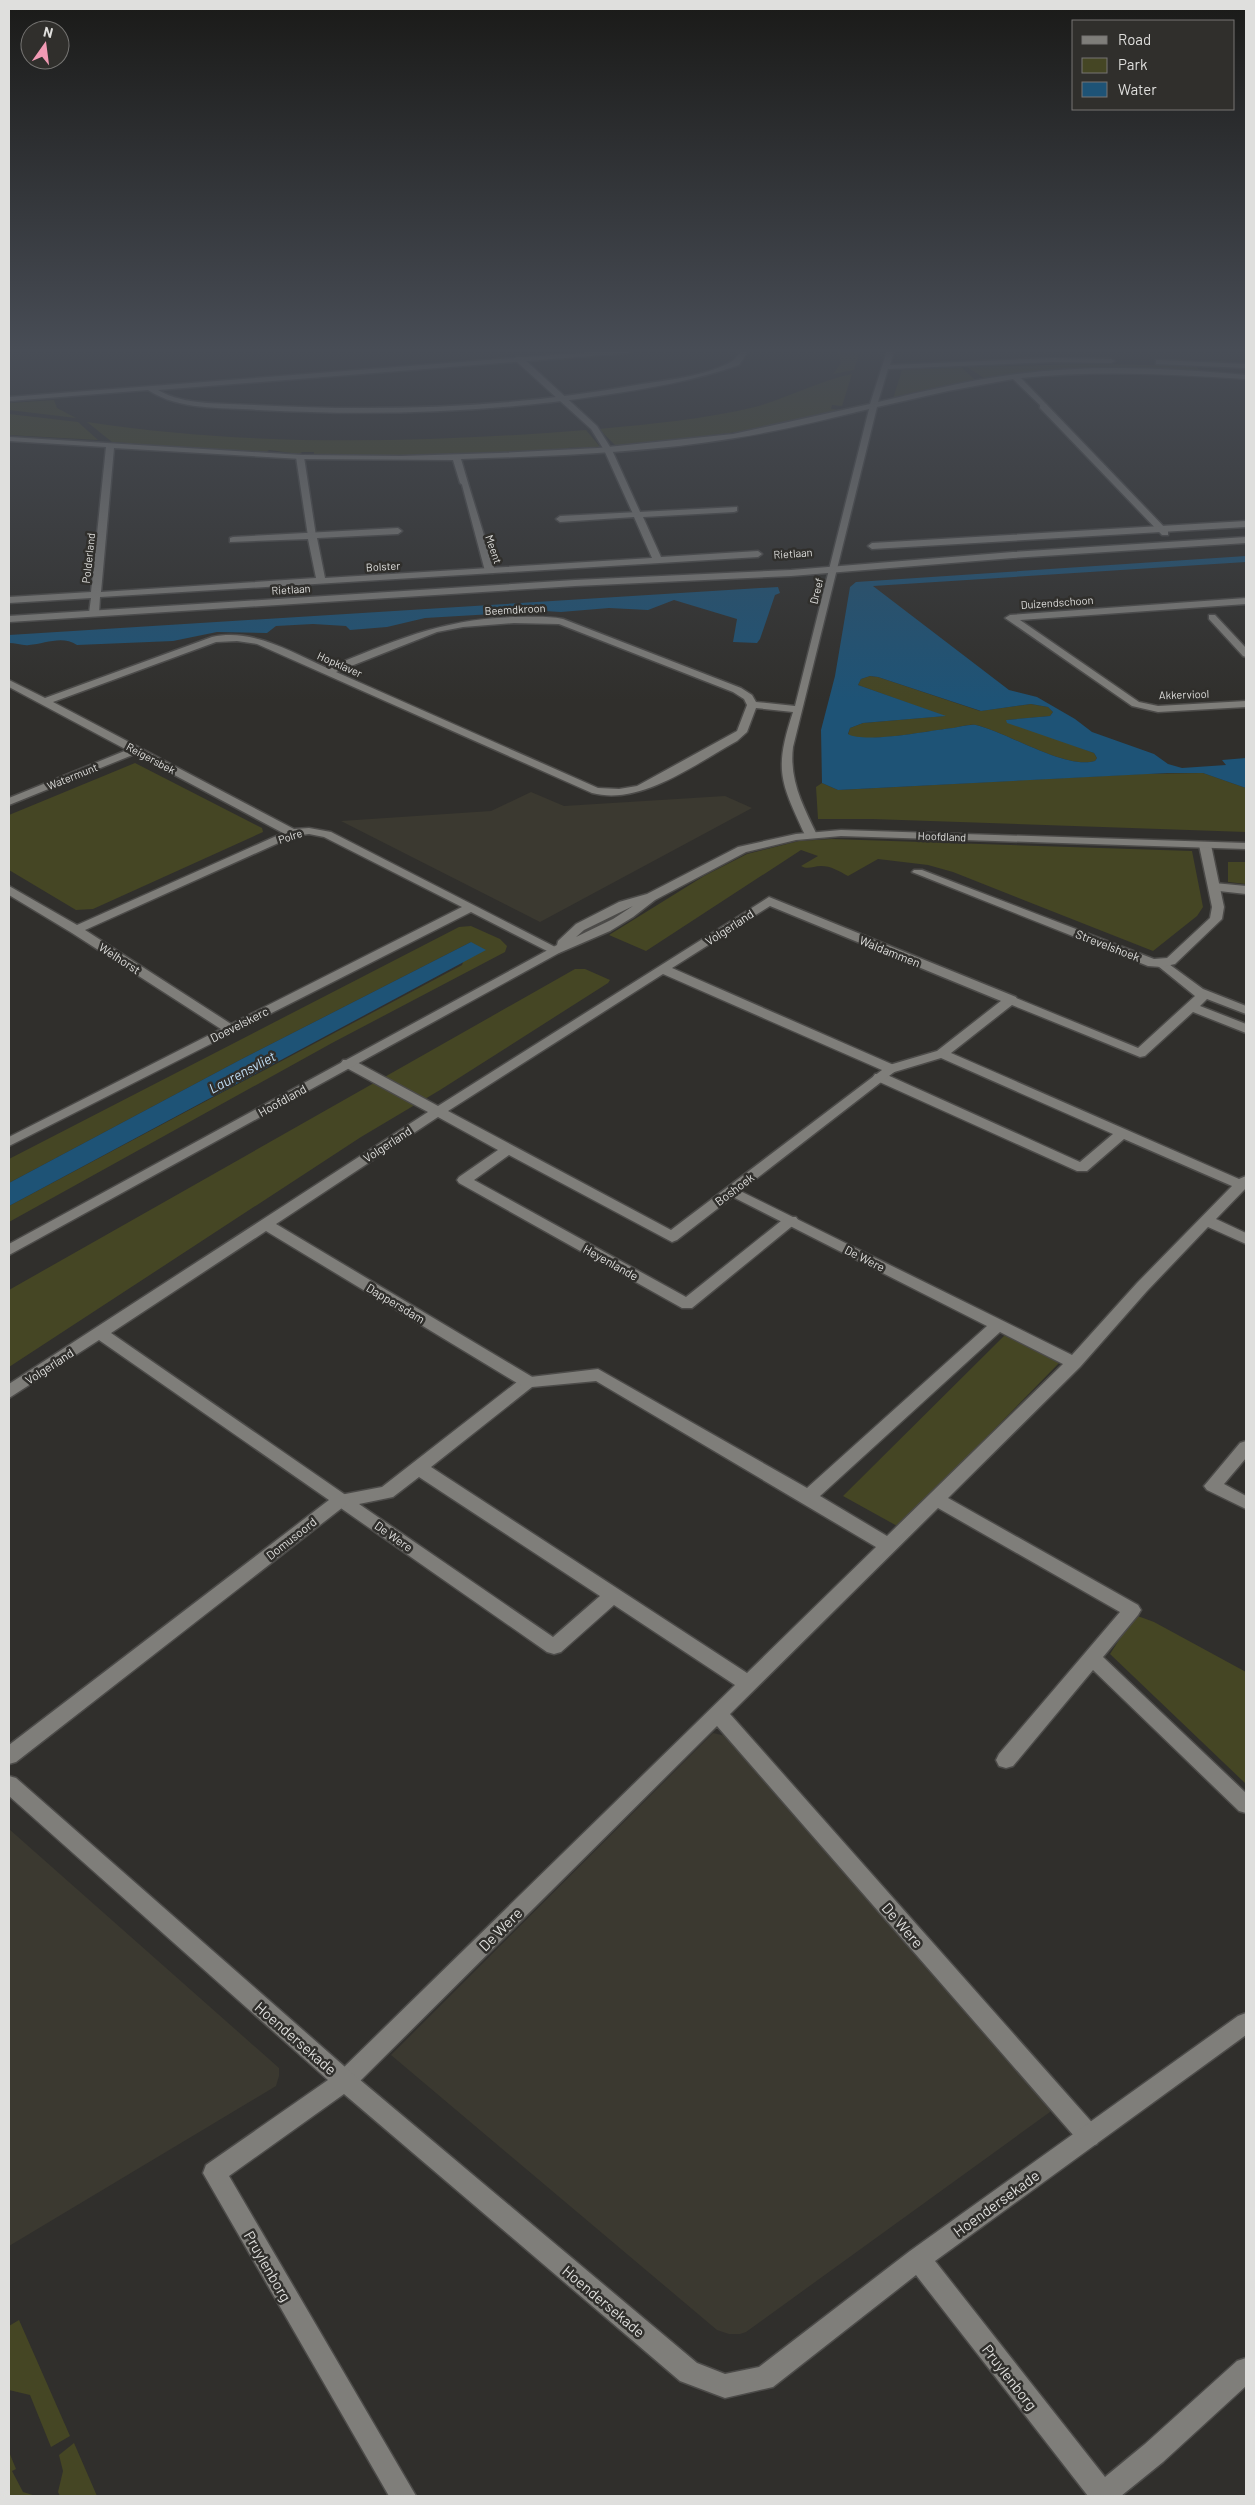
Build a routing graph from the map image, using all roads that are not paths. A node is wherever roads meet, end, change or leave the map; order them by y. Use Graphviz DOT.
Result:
graph roads {
  1 [pos="108,468"];
  2 [pos="302,468"];
  3 [pos="460,468"];
  4 [pos="616,468"];
  5 [pos="859,468"];
  6 [pos="1102,468"];
  7 [pos="734,509"];
  8 [pos="637,514"];
  9 [pos="560,519"];
  10 [pos="1246,524"];
  11 [pos="398,531"];
  12 [pos="1163,531"];
  13 [pos="312,536"];
  14 [pos="234,540"];
  15 [pos="1246,540"];
  16 [pos="872,546"];
  17 [pos="758,554"];
  18 [pos="658,560"];
  19 [pos="835,566"];
  20 [pos="490,571"];
  21 [pos="321,581"];
  22 [pos="496,587"];
  23 [pos="96,594"];
  24 [pos="9,600"];
  25 [pos="1246,601"];
  26 [pos="94,613"];
  27 [pos="1212,617"];
  28 [pos="9,618"];
  29 [pos="1246,654"];
  30 [pos="327,672"];
  31 [pos="9,683"];
  32 [pos="1125,697"];
  33 [pos="44,702"];
  34 [pos="1246,704"];
  35 [pos="752,705"];
  36 [pos="799,709"];
  37 [pos="136,750"];
  38 [pos="9,802"];
  39 [pos="292,833"];
  40 [pos="811,835"];
  41 [pos="1205,845"];
  42 [pos="1246,846"];
  43 [pos="918,872"];
  44 [pos="1214,887"];
  45 [pos="9,890"];
  46 [pos="1246,890"];
  47 [pos="769,901"];
  48 [pos="470,908"];
  49 [pos="76,930"];
  50 [pos="554,950"];
  51 [pos="1162,964"];
  52 [pos="663,968"];
  53 [pos="1200,992"];
  54 [pos="1011,1000"];
  55 [pos="1192,1007"];
  56 [pos="1246,1010"];
  57 [pos="229,1029"];
  58 [pos="1246,1029"];
  59 [pos="942,1054"];
  60 [pos="348,1063"];
  61 [pos="886,1073"];
  62 [pos="437,1112"];
  63 [pos="1122,1133"];
  64 [pos="9,1142"];
  65 [pos="507,1150"];
  66 [pos="1244,1182"];
  67 [pos="732,1191"];
  68 [pos="791,1220"];
  69 [pos="1207,1221"];
  70 [pos="265,1224"];
  71 [pos="1246,1239"];
  72 [pos="9,1250"];
  73 [pos="998,1325"];
  74 [pos="100,1333"];
  75 [pos="1074,1363"];
  76 [pos="528,1382"];
  77 [pos="9,1392"];
  78 [pos="1246,1447"];
  79 [pos="419,1468"];
  80 [pos="808,1498"];
  81 [pos="936,1499"];
  82 [pos="341,1500"];
  83 [pos="1246,1503"];
  84 [pos="889,1546"];
  85 [pos="613,1595"];
  86 [pos="1093,1659"];
  87 [pos="749,1684"];
  88 [pos="718,1714"];
  89 [pos="9,1756"];
  90 [pos="1006,1760"];
  91 [pos="9,1784"];
  92 [pos="1246,1805"];
  93 [pos="1246,2023"];
  94 [pos="346,2081"];
  95 [pos="1089,2136"];
  96 [pos="918,2258"];
  97 [pos="1246,2370"];
  98 [pos="1102,2495"];
  99 [pos="403,2496"];
  1 -- 23 [label="street, Polderland"];
  2 -- 13 [label="street"];
  3 -- 20 [label="street, Meent"];
  4 -- 8 [label="street"];
  5 -- 19 [label="street, Dreef"];
  6 -- 12 [label="street"];
  7 -- 8 [label="street"];
  8 -- 9 [label="street"];
  8 -- 18 [label="street"];
  10 -- 12 [label="street"];
  11 -- 13 [label="street"];
  12 -- 16 [label="street"];
  13 -- 14 [label="street"];
  13 -- 21 [label="street"];
  15 -- 19 [label="street, Rietlaan"];
  17 -- 18 [label="street, Bolster"];
  18 -- 20 [label="street, Bolster"];
  19 -- 22 [label="street, Rietlaan"];
  19 -- 36 [label="street, Dreef"];
  20 -- 21 [label="street, Bolster"];
  20 -- 22 [label="street, Meent"];
  21 -- 23 [label="street, Bolster"];
  22 -- 26 [label="street, Rietlaan"];
  23 -- 24 [label="street, Bolster"];
  23 -- 26 [label="street, Polderland"];
  25 -- 32 [label="street, Duizendschoon"];
  26 -- 28 [label="street, Rietlaan"];
  27 -- 29 [label="street"];
  30 -- 33 [label="street, Hopklaver"];
  30 -- 35 [label="street, Beemdkroon"];
  30 -- 35 [label="street, Hopklaver"];
  31 -- 33 [label="street, Reigersbek"];
  32 -- 34 [label="street, Akkerviool"];
  33 -- 37 [label="street, Reigersbek"];
  35 -- 36 [label="street"];
  36 -- 40 [label="street, Dreef"];
  37 -- 38 [label="street, Watermunt"];
  37 -- 39 [label="street, Reigersbek"];
  39 -- 48 [label="street, Polre"];
  39 -- 49 [label="street, Polre"];
  40 -- 41 [label="street, Hoofdland"];
  40 -- 50 [label="street, Hoofdland"];
  41 -- 42 [label="street, Hoofdland"];
  41 -- 44 [label="street"];
  43 -- 51 [label="street, Strevelshoek"];
  44 -- 46 [label="street"];
  44 -- 51 [label="street"];
  45 -- 49 [label="street, Welhorst"];
  47 -- 52 [label="street, Volgerland"];
  47 -- 54 [label="street, Waldammen"];
  48 -- 50 [label="street, Polre"];
  48 -- 57 [label="street, Doevelskerc"];
  49 -- 57 [label="street, Welhorst"];
  50 -- 60 [label="street, Hoofdland"];
  51 -- 53 [label="street"];
  52 -- 61 [label="street"];
  52 -- 62 [label="street, Volgerland"];
  53 -- 55 [label="street"];
  53 -- 56 [label="street"];
  54 -- 55 [label="street"];
  54 -- 59 [label="street"];
  55 -- 58 [label="street"];
  57 -- 64 [label="street, Doevelskerc"];
  59 -- 61 [label="street"];
  59 -- 63 [label="street, De Were"];
  60 -- 62 [label="street, Boshoek"];
  60 -- 72 [label="street, Hoofdland"];
  61 -- 63 [label="street"];
  61 -- 67 [label="street, Boshoek"];
  62 -- 65 [label="street, Boshoek"];
  62 -- 70 [label="street, Volgerland"];
  63 -- 66 [label="street, De Were"];
  65 -- 67 [label="street, Boshoek"];
  65 -- 68 [label="street, Heyenlande"];
  66 -- 69 [label="street, De Were"];
  67 -- 68 [label="street, De Were"];
  68 -- 73 [label="street, De Were"];
  69 -- 71 [label="street"];
  69 -- 75 [label="street, De Were"];
  70 -- 74 [label="street, Volgerland"];
  70 -- 76 [label="street, Dappersdam"];
  73 -- 75 [label="street, De Were"];
  73 -- 80 [label="street"];
  74 -- 77 [label="street, Volgerland"];
  74 -- 82 [label="street"];
  75 -- 81 [label="street, De Were"];
  76 -- 79 [label="street"];
  76 -- 80 [label="street"];
  78 -- 83 [label="street"];
  79 -- 82 [label="street"];
  79 -- 85 [label="street"];
  80 -- 84 [label="street"];
  81 -- 84 [label="street, De Were"];
  81 -- 86 [label="street"];
  82 -- 85 [label="street, De Were"];
  82 -- 89 [label="street, Domusoord"];
  84 -- 87 [label="street, De Were"];
  85 -- 87 [label="street"];
  86 -- 90 [label="street"];
  86 -- 92 [label="street"];
  87 -- 88 [label="street, De Were"];
  88 -- 94 [label="street, De Were"];
  88 -- 95 [label="street, De Were"];
  91 -- 94 [label="street, Hoendersekade"];
  93 -- 95 [label="street, Hoendersekade"];
  94 -- 96 [label="street, Hoendersekade"];
  94 -- 99 [label="street, Pruylenborg"];
  95 -- 96 [label="street, Hoendersekade"];
  96 -- 98 [label="street, Pruylenborg"];
  97 -- 98 [label="street, Pruylenborg"];
}
